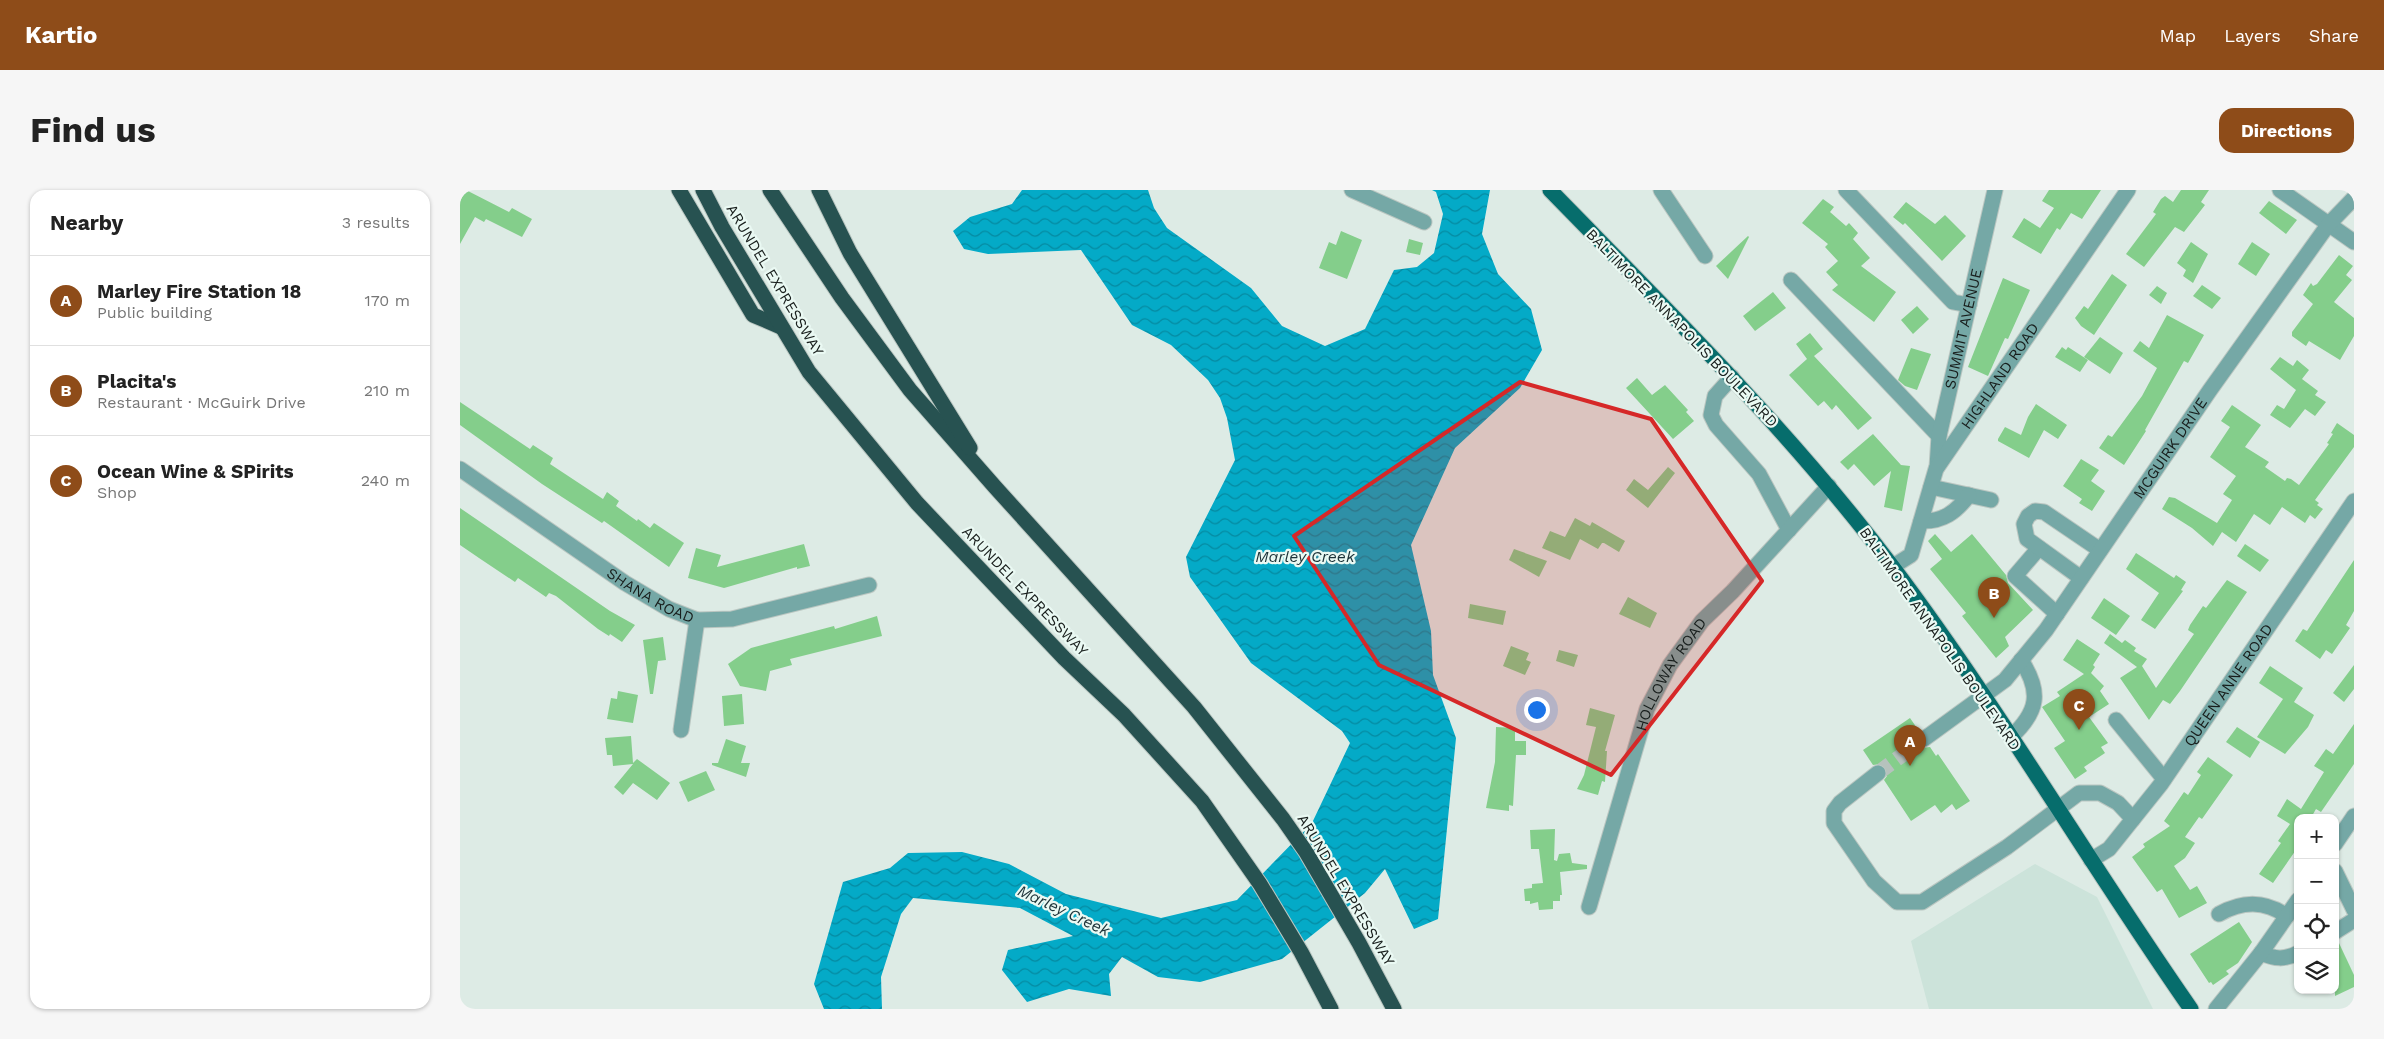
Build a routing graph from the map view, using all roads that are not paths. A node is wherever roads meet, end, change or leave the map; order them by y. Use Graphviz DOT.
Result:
graph roads {
  1 [pos="679,190"];
  2 [pos="703,190"];
  3 [pos="770,190"];
  4 [pos="819,190"];
  5 [pos="1352,190"];
  6 [pos="1550,190"];
  7 [pos="1661,190"];
  8 [pos="1846,190"];
  9 [pos="1994,190"];
  10 [pos="2128,190"];
  11 [pos="2280,190"];
  12 [pos="2354,198"];
  13 [pos="1424,222"];
  14 [pos="2328,225"];
  15 [pos="2354,242"];
  16 [pos="1705,256"];
  17 [pos="1791,280"];
  18 [pos="1969,305"];
  19 [pos="781,327"];
  20 [pos="1732,377"];
  21 [pos="1939,436"];
  22 [pos="460,469"];
  23 [pos="1936,469"];
  24 [pos="1829,486"];
  25 [pos="995,487"];
  26 [pos="1931,487"];
  27 [pos="1969,495"];
  28 [pos="1991,500"];
  29 [pos="2354,502"];
  30 [pos="1921,521"];
  31 [pos="1789,530"];
  32 [pos="2038,548"];
  33 [pos="2100,550"];
  34 [pos="1892,567"];
  35 [pos="2081,578"];
  36 [pos="869,585"];
  37 [pos="2057,614"];
  38 [pos="697,620"];
  39 [pos="2021,660"];
  40 [pos="1983,696"];
  41 [pos="2116,720"];
  42 [pos="681,730"];
  43 [pos="2011,737"];
  44 [pos="1924,739"];
  45 [pos="1878,773"];
  46 [pos="2164,779"];
  47 [pos="2058,810"];
  48 [pos="2354,816"];
  49 [pos="2133,819"];
  50 [pos="2339,838"];
  51 [pos="2091,860"];
  52 [pos="2339,879"];
  53 [pos="2295,904"];
  54 [pos="1589,907"];
  55 [pos="2354,910"];
  56 [pos="2219,914"];
  57 [pos="2286,916"];
  58 [pos="2354,920"];
  59 [pos="2339,929"];
  60 [pos="2261,953"];
  61 [pos="2294,954"];
  62 [pos="1331,1009"];
  63 [pos="1394,1009"];
  64 [pos="2191,1009"];
  65 [pos="2216,1009"];
  1 -- 19 [label="highway"];
  2 -- 19 [label="highway, ARUNDEL EXPRESSWAY"];
  3 -- 25 [label="highway, ARUNDEL EXPRESSWAY"];
  4 -- 25 [label="highway"];
  5 -- 13 [label="street"];
  6 -- 20 [label="main road, BALTIMORE ANNAPOLIS BOULEVARD"];
  7 -- 16 [label="street"];
  8 -- 18 [label="street"];
  9 -- 18 [label="street, SUMMIT AVENUE"];
  10 -- 23 [label="street, HIGHLAND ROAD"];
  11 -- 14 [label="street"];
  12 -- 14 [label="street, MCGUIRK DRIVE"];
  14 -- 15 [label="street"];
  14 -- 33 [label="street, MCGUIRK DRIVE"];
  17 -- 21 [label="street"];
  18 -- 21 [label="street, SUMMIT AVENUE"];
  19 -- 62 [label="highway, ARUNDEL EXPRESSWAY"];
  20 -- 24 [label="main road, BALTIMORE ANNAPOLIS BOULEVARD"];
  20 -- 31 [label="street"];
  21 -- 23 [label="street, SUMMIT AVENUE"];
  22 -- 38 [label="street, SHANA ROAD"];
  23 -- 26 [label="street, HIGHLAND ROAD"];
  24 -- 31 [label="street, HOLLOWAY ROAD"];
  24 -- 34 [label="main road, BALTIMORE ANNAPOLIS BOULEVARD"];
  25 -- 63 [label="highway, ARUNDEL EXPRESSWAY"];
  26 -- 27 [label="street"];
  26 -- 30 [label="street, HIGHLAND ROAD"];
  27 -- 28 [label="street"];
  27 -- 30 [label="street"];
  29 -- 46 [label="street, QUEEN ANNE ROAD"];
  30 -- 34 [label="street, HIGHLAND ROAD"];
  31 -- 54 [label="street, HOLLOWAY ROAD"];
  32 -- 33 [label="street"];
  32 -- 35 [label="street"];
  32 -- 37 [label="street"];
  33 -- 35 [label="street, MCGUIRK DRIVE"];
  34 -- 40 [label="main road, BALTIMORE ANNAPOLIS BOULEVARD"];
  35 -- 37 [label="street, MCGUIRK DRIVE"];
  36 -- 38 [label="street, SHANA ROAD"];
  37 -- 39 [label="street, MCGUIRK DRIVE"];
  38 -- 42 [label="street"];
  39 -- 40 [label="street, MCGUIRK DRIVE"];
  39 -- 43 [label="street"];
  40 -- 43 [label="main road, BALTIMORE ANNAPOLIS BOULEVARD"];
  40 -- 44 [label="street, MCGUIRK DRIVE"];
  41 -- 46 [label="street"];
  43 -- 47 [label="main road, BALTIMORE ANNAPOLIS BOULEVARD"];
  45 -- 47 [label="street"];
  46 -- 49 [label="street, QUEEN ANNE ROAD"];
  47 -- 49 [label="street"];
  47 -- 51 [label="main road, BALTIMORE ANNAPOLIS BOULEVARD"];
  48 -- 50 [label="street"];
  49 -- 51 [label="street, QUEEN ANNE ROAD"];
  51 -- 64 [label="main road, BALTIMORE ANNAPOLIS BOULEVARD"];
  52 -- 55 [label="street"];
  53 -- 57 [label="street"];
  56 -- 57 [label="street"];
  57 -- 60 [label="street"];
  58 -- 59 [label="street"];
  60 -- 61 [label="street"];
  60 -- 65 [label="street"];
}
